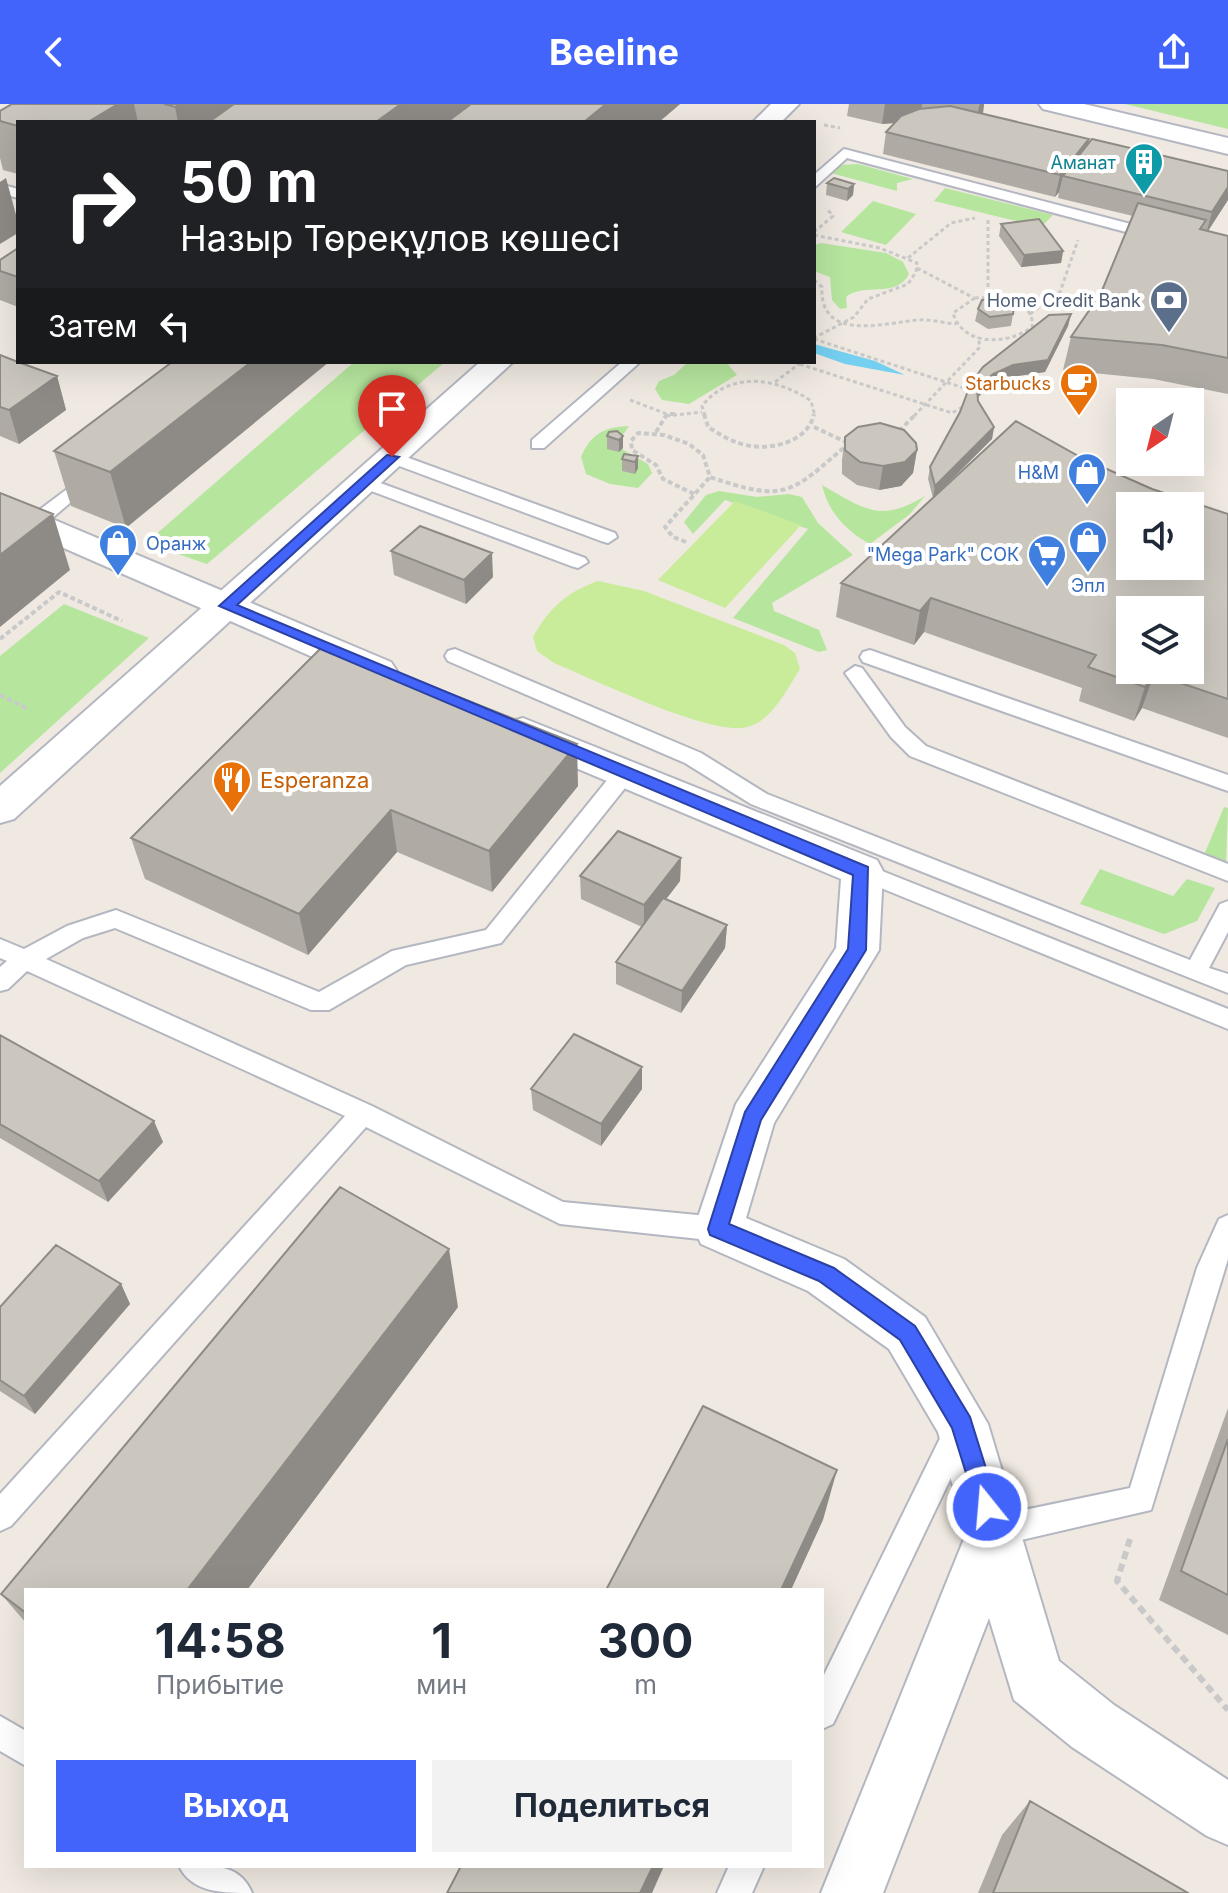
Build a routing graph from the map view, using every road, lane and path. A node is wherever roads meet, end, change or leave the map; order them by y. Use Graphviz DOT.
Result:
graph roads {
  1 [pos="786,104"];
  2 [pos="1052,104"];
  3 [pos="768,120"];
  4 [pos="824,125"];
  5 [pos="840,128"];
  6 [pos="1228,146"];
  7 [pos="816,182"];
  8 [pos="824,206"];
  9 [pos="1084,216"];
  10 [pos="816,232"];
  11 [pos="816,233"];
  12 [pos="1170,239"];
  13 [pos="908,258"];
  14 [pos="917,268"];
  15 [pos="816,282"];
  16 [pos="988,297"];
  17 [pos="975,298"];
  18 [pos="1030,314"];
  19 [pos="843,321"];
  20 [pos="956,324"];
  21 [pos="816,337"];
  22 [pos="978,337"];
  23 [pos="816,339"];
  24 [pos="496,364"];
  25 [pos="630,364"];
  26 [pos="795,364"];
  27 [pos="799,364"];
  28 [pos="944,381"];
  29 [pos="774,382"];
  30 [pos="923,404"];
  31 [pos="702,412"];
  32 [pos="814,427"];
  33 [pos="656,432"];
  34 [pos="892,439"];
  35 [pos="538,444"];
  36 [pos="392,457"];
  37 [pos="108,462"];
  38 [pos="710,477"];
  39 [pos="364,482"];
  40 [pos="694,494"];
  41 [pos="0,507"];
  42 [pos="37,521"];
  43 [pos="608,537"];
  44 [pos="686,542"];
  45 [pos="578,562"];
  46 [pos="227,606"];
  47 [pos="122,621"];
  48 [pos="0,639"];
  49 [pos="455,656"];
  50 [pos="413,685"];
  51 [pos="0,695"];
  52 [pos="26,708"];
  53 [pos="483,714"];
  54 [pos="625,773"];
  55 [pos="1228,783"];
  56 [pos="0,809"];
  57 [pos="862,871"];
  58 [pos="1228,873"];
  59 [pos="1228,910"];
  60 [pos="0,948"];
  61 [pos="23,960"];
  62 [pos="1195,972"];
  63 [pos="0,982"];
  64 [pos="1228,984"];
  65 [pos="1228,1019"];
  66 [pos="363,1113"];
  67 [pos="1228,1227"];
  68 [pos="718,1229"];
  69 [pos="962,1424"];
  70 [pos="1141,1500"];
  71 [pos="0,1516"];
  72 [pos="995,1531"];
  73 [pos="824,1709"];
  74 [pos="1228,1710"];
  75 [pos="0,1732"];
  76 [pos="24,1749"];
  77 [pos="1228,1815"];
  78 [pos="199,1868"];
  79 [pos="746,1868"];
  80 [pos="235,1893"];
  81 [pos="734,1893"];
  82 [pos="852,1893"];
  1 -- 3 [label="street"];
  2 -- 6 [label="street"];
  4 -- 5 [label="path"];
  7 -- 9 [label="lane"];
  8 -- 10 [label="path"];
  9 -- 12 [label="lane"];
  9 -- 18 [label="path"];
  11 -- 13 [label="path"];
  13 -- 14 [label="path"];
  13 -- 16 [label="path"];
  14 -- 17 [label="path"];
  14 -- 19 [label="path"];
  15 -- 19 [label="path"];
  16 -- 17 [label="path"];
  16 -- 18 [label="path"];
  17 -- 20 [label="path"];
  18 -- 22 [label="path"];
  19 -- 20 [label="path"];
  19 -- 21 [label="path"];
  20 -- 22 [label="path"];
  22 -- 28 [label="path"];
  23 -- 28 [label="path"];
  24 -- 36 [label="street"];
  25 -- 35 [label="lane"];
  26 -- 29 [label="path"];
  27 -- 30 [label="path"];
  28 -- 30 [label="path"];
  28 -- 30 [label="path"];
  29 -- 31 [label="path"];
  29 -- 32 [label="path"];
  30 -- 34 [label="path"];
  31 -- 32 [label="path"];
  31 -- 33 [label="path"];
  32 -- 38 [label="path"];
  33 -- 38 [label="path"];
  33 -- 40 [label="path"];
  36 -- 39 [label="street"];
  36 -- 43 [label="lane"];
  37 -- 42 [label="lane"];
  38 -- 40 [label="path"];
  39 -- 45 [label="lane"];
  39 -- 46 [label="street"];
  40 -- 44 [label="path"];
  41 -- 42 [label="street"];
  42 -- 46 [label="street"];
  46 -- 50 [label="street"];
  46 -- 56 [label="street"];
  47 -- 48 [label="path"];
  49 -- 62 [label="lane"];
  51 -- 52 [label="path"];
  53 -- 54 [label="street"];
  54 -- 57 [label="street"];
  54 -- 61 [label="lane"];
  55 -- 58 [label="lane"];
  57 -- 65 [label="lane"];
  57 -- 68 [label="street"];
  59 -- 62 [label="lane"];
  60 -- 61 [label="lane"];
  61 -- 63 [label="lane"];
  61 -- 66 [label="lane"];
  62 -- 64 [label="lane"];
  66 -- 68 [label="lane"];
  66 -- 71 [label="lane"];
  67 -- 70 [label="lane"];
  68 -- 69 [label="street"];
  69 -- 72 [label="street"];
  69 -- 73 [label="lane"];
  70 -- 72 [label="lane"];
  70 -- 74 [label="path"];
  72 -- 77 [label="street"];
  72 -- 82 [label="street"];
  75 -- 76 [label="lane"];
  78 -- 80 [label="lane"];
  79 -- 81 [label="lane"];
}
